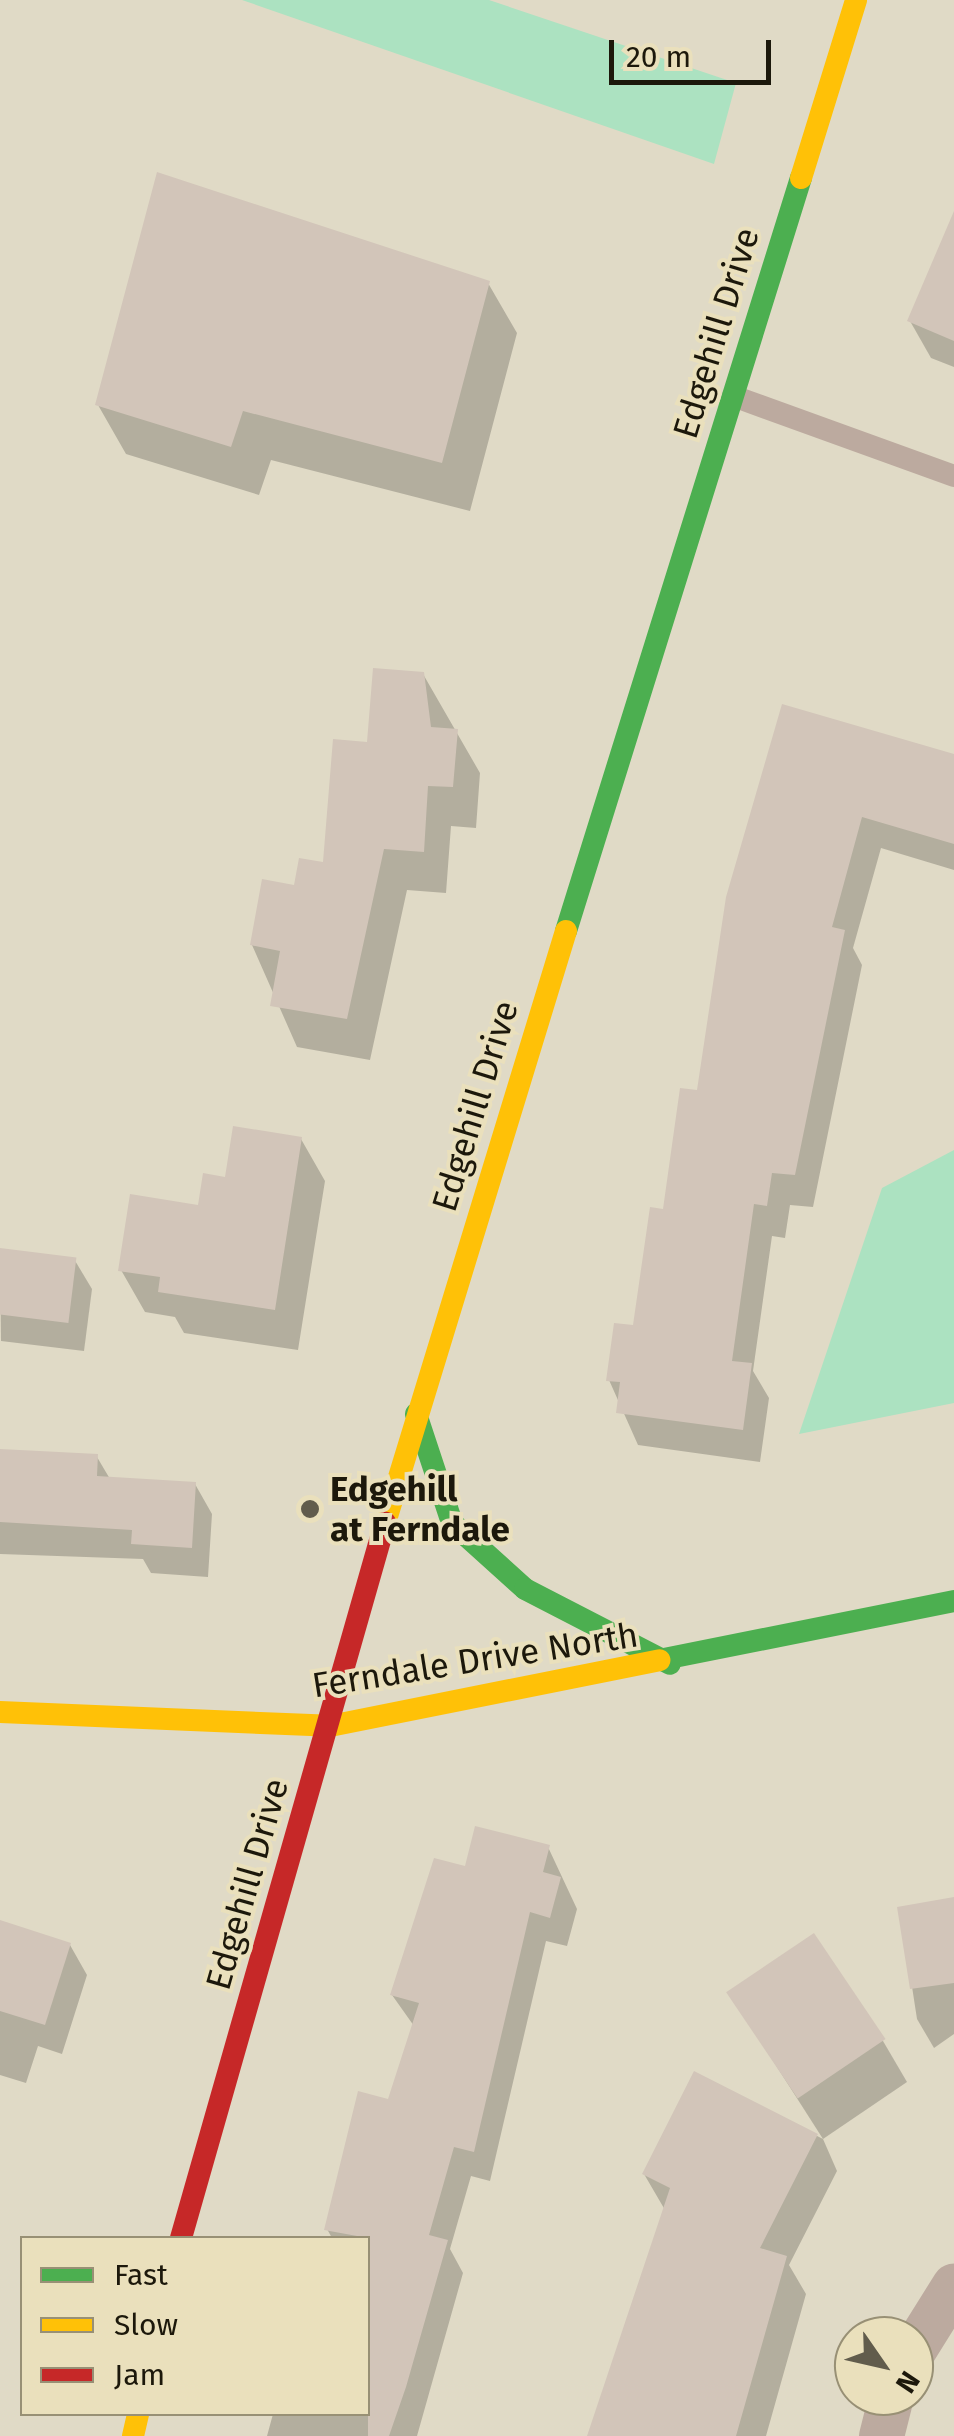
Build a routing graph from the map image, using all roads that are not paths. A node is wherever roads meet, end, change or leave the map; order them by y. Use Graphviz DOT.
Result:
graph roads {
  1 [pos="856,0"];
  2 [pos="733,396"];
  3 [pos="954,476"];
  4 [pos="416,1414"];
  5 [pos="954,1602"];
  6 [pos="670,1664"];
  7 [pos="0,1712"];
  8 [pos="330,1726"];
  9 [pos="182,2236"];
  10 [pos="954,2285"];
  11 [pos="934,2317"];
  1 -- 2 [label="street, Edgehill Drive"];
  2 -- 3 [label="lane"];
  2 -- 4 [label="street, Edgehill Drive"];
  4 -- 6 [label="street"];
  4 -- 8 [label="street, Edgehill Drive"];
  5 -- 6 [label="street, Ferndale Drive North"];
  6 -- 8 [label="street, Ferndale Drive North"];
  7 -- 8 [label="street, Ferndale Drive North"];
  8 -- 9 [label="street, Edgehill Drive"];
  10 -- 11 [label="street"];
}
